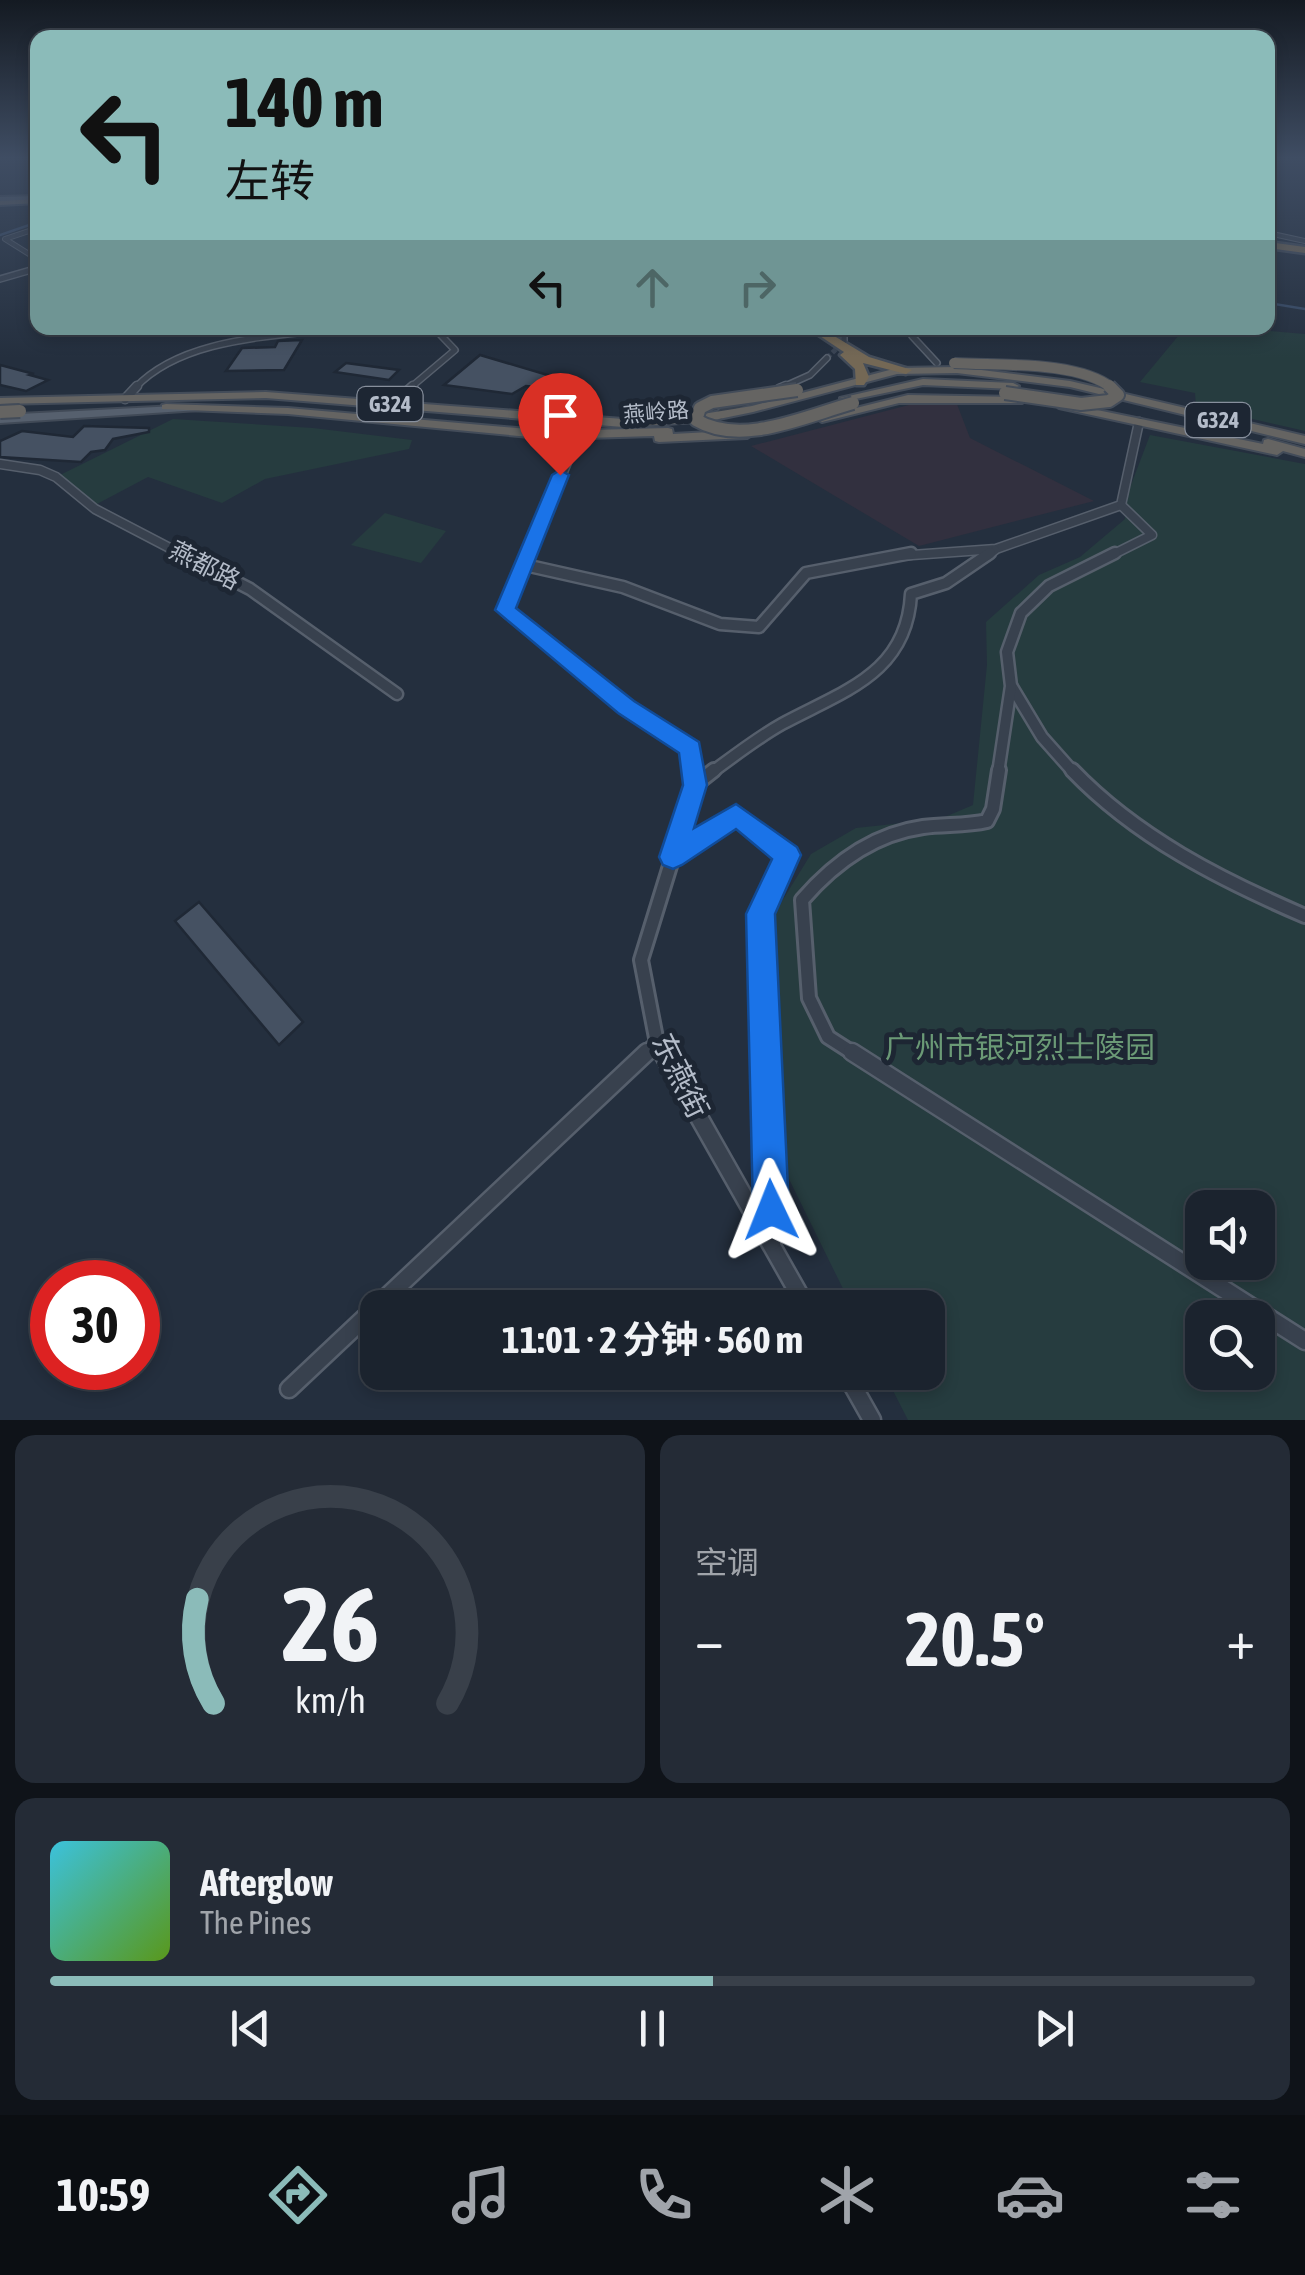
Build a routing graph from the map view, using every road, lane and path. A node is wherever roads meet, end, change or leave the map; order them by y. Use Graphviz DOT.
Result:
graph roads {
  1 [pos="30,231"];
  2 [pos="1275,235"];
  3 [pos="1275,243"];
  4 [pos="1305,246"];
  5 [pos="30,255"];
  6 [pos="30,270"];
  7 [pos="0,279"];
  8 [pos="291,335"];
  9 [pos="441,335"];
  10 [pos="813,335"];
  11 [pos="825,335"];
  12 [pos="844,335"];
  13 [pos="912,335"];
  14 [pos="844,341"];
  15 [pos="827,358"];
  16 [pos="937,363"];
  17 [pos="906,370"];
  18 [pos="860,382"];
  19 [pos="978,384"];
  20 [pos="125,398"];
  21 [pos="898,400"];
  22 [pos="1132,400"];
  23 [pos="0,401"];
  24 [pos="392,404"];
  25 [pos="195,408"];
  26 [pos="0,415"];
  27 [pos="720,415"];
  28 [pos="1140,422"];
  29 [pos="633,435"];
  30 [pos="578,436"];
  31 [pos="1305,440"];
  32 [pos="1305,455"];
  33 [pos="0,464"];
  34 [pos="1121,505"];
  35 [pos="996,549"];
  36 [pos="525,565"];
  37 [pos="1011,686"];
  38 [pos="396,694"];
  39 [pos="695,785"];
  40 [pos="673,857"];
  41 [pos="1305,916"];
  42 [pos="657,1043"];
  43 [pos="772,1247"];
  44 [pos="797,1290"];
  45 [pos="1305,1341"];
  46 [pos="289,1389"];
  47 [pos="855,1390"];
  48 [pos="872,1420"];
  1 -- 5 [label="street"];
  2 -- 4 [label="street"];
  3 -- 4 [label="highway"];
  6 -- 7 [label="street"];
  8 -- 20 [label="street"];
  9 -- 24 [label="street"];
  10 -- 18 [label="highway"];
  11 -- 17 [label="highway"];
  12 -- 14 [label="street"];
  13 -- 16 [label="street"];
  15 -- 27 [label="street"];
  16 -- 17 [label="highway"];
  16 -- 21 [label="highway, bridge"];
  16 -- 22 [label="highway"];
  17 -- 18 [label="highway, 燕岭路 / G324"];
  17 -- 22 [label="highway, 燕岭路 / G324"];
  18 -- 19 [label="highway, bridge"];
  18 -- 27 [label="highway, 燕岭路 / G324"];
  19 -- 29 [label="highway, 燕岭路 / G324"];
  19 -- 32 [label="highway, 燕岭路 / G324"];
  20 -- 23 [label="highway, 燕岭路 / G324"];
  20 -- 24 [label="highway, 燕岭路 / G324"];
  21 -- 28 [label="highway"];
  21 -- 29 [label="highway"];
  22 -- 31 [label="highway, 燕岭路 / G324"];
  24 -- 27 [label="highway, 燕岭路 / G324"];
  25 -- 26 [label="main road, 燕岭路 / G324"];
  25 -- 26 [label="highway, bridge"];
  25 -- 30 [label="highway, 燕岭路 / G324"];
  28 -- 32 [label="highway"];
  28 -- 34 [label="street"];
  29 -- 30 [label="highway, 燕岭路 / G324"];
  30 -- 36 [label="street"];
  33 -- 38 [label="street, 燕都路"];
  34 -- 35 [label="street"];
  34 -- 37 [label="street"];
  35 -- 36 [label="street"];
  35 -- 39 [label="street"];
  36 -- 39 [label="street"];
  37 -- 41 [label="street"];
  37 -- 45 [label="street"];
  39 -- 40 [label="street, 东燕街"];
  40 -- 42 [label="street, 东燕街"];
  40 -- 43 [label="street"];
  42 -- 43 [label="street, 东燕街"];
  42 -- 46 [label="street"];
  43 -- 44 [label="street, 东燕街"];
  47 -- 48 [label="street"];
}
